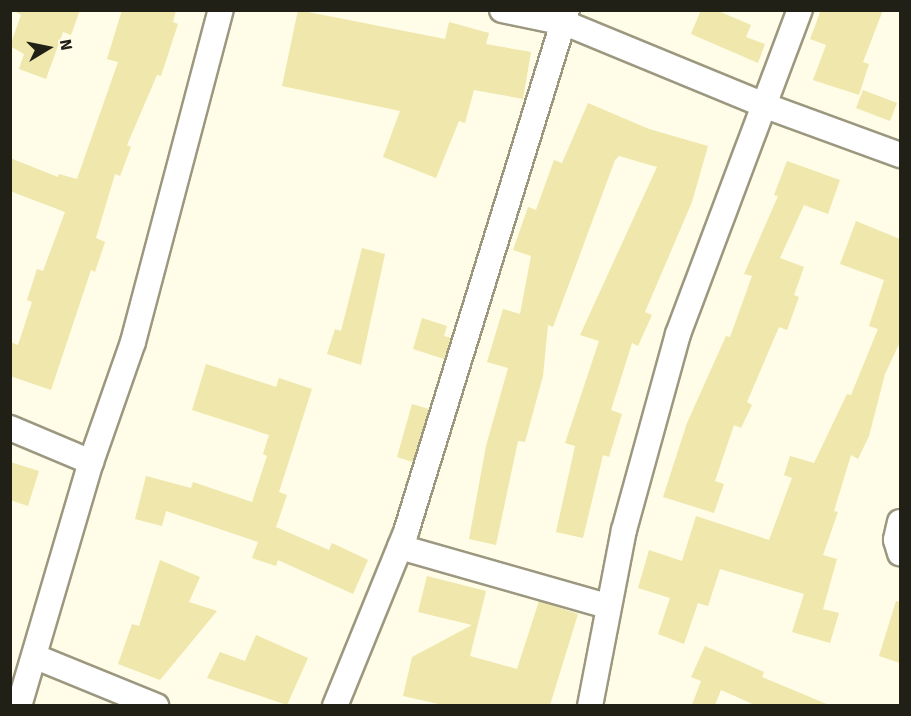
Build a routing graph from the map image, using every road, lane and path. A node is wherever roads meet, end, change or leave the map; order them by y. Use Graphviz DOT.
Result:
graph roads {
  1 [pos="221,10"];
  2 [pos="502,10"];
  3 [pos="800,10"];
  4 [pos="566,17"];
  5 [pos="766,106"];
  6 [pos="900,155"];
  7 [pos="10,428"];
  8 [pos="91,462"];
  9 [pos="900,522"];
  10 [pos="400,547"];
  11 [pos="900,553"];
  12 [pos="607,606"];
  13 [pos="36,657"];
  14 [pos="19,705"];
  15 [pos="156,705"];
  16 [pos="335,705"];
  17 [pos="590,705"];
  1 -- 8 [label="street"];
  2 -- 4 [label="street"];
  3 -- 5 [label="street"];
  4 -- 5 [label="street"];
  4 -- 10 [label="street"];
  5 -- 6 [label="street"];
  5 -- 12 [label="street"];
  7 -- 8 [label="street"];
  8 -- 13 [label="street"];
  9 -- 11 [label="street"];
  10 -- 12 [label="street"];
  10 -- 16 [label="street"];
  12 -- 17 [label="street"];
  13 -- 14 [label="street"];
  13 -- 15 [label="street"];
}
